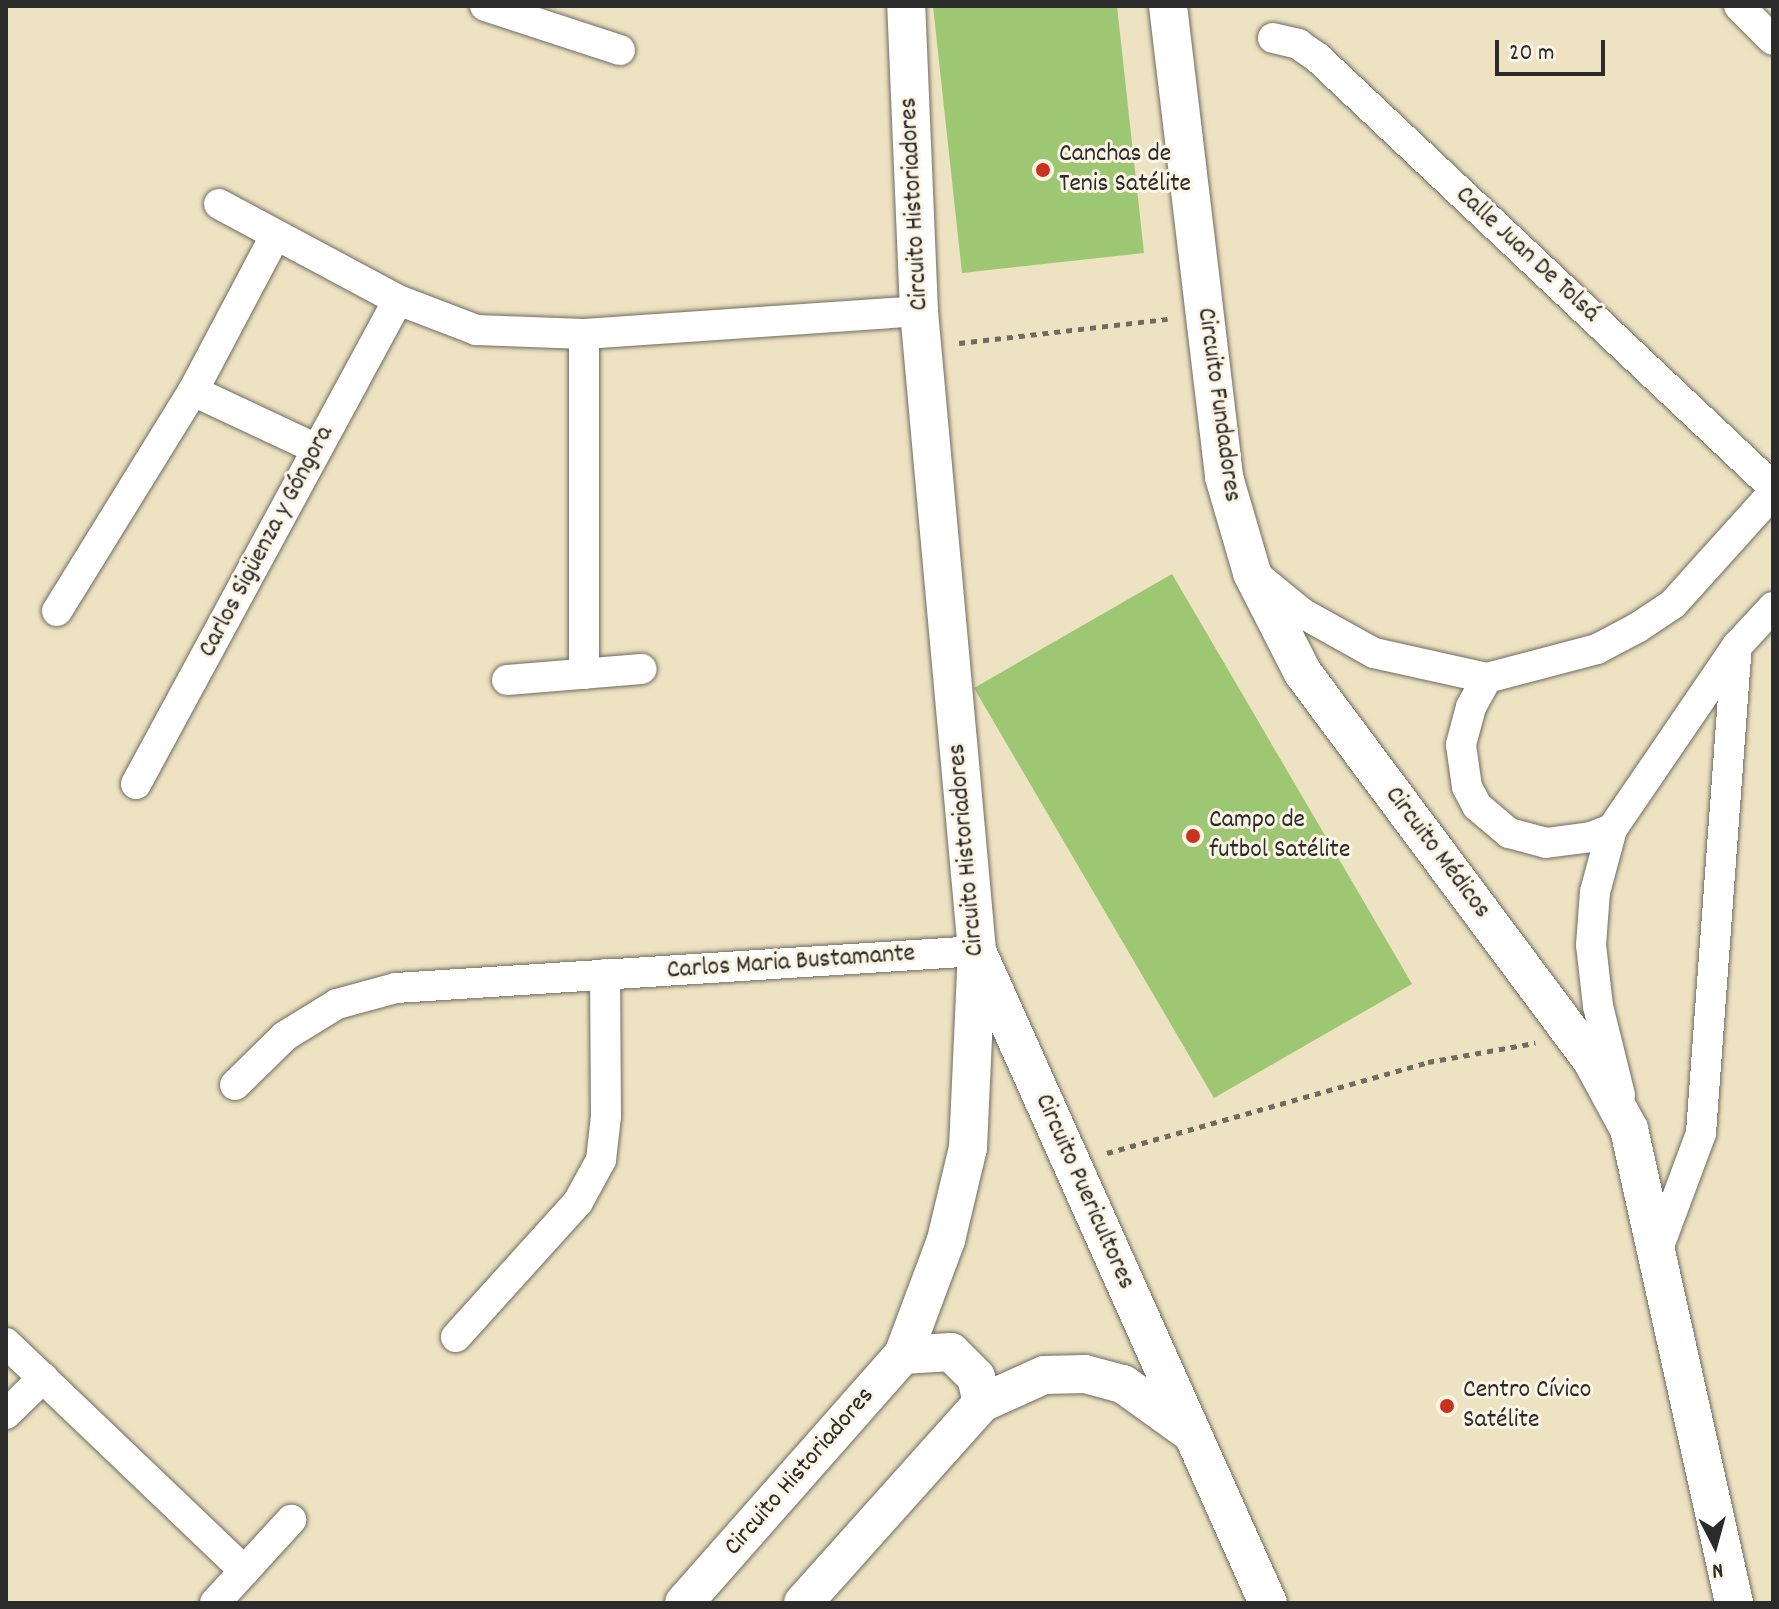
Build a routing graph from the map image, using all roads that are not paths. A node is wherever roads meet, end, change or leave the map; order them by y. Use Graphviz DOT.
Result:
graph roads {
  1 [pos="485,6"];
  2 [pos="906,6"];
  3 [pos="1168,6"];
  4 [pos="1739,6"];
  5 [pos="543,17"];
  6 [pos="1273,38"];
  7 [pos="1773,40"];
  8 [pos="620,50"];
  9 [pos="219,204"];
  10 [pos="275,236"];
  11 [pos="398,300"];
  12 [pos="921,329"];
  13 [pos="584,334"];
  14 [pos="193,391"];
  15 [pos="317,449"];
  16 [pos="1773,487"];
  17 [pos="1773,493"];
  18 [pos="1252,573"];
  19 [pos="1773,607"];
  20 [pos="57,611"];
  21 [pos="1737,646"];
  22 [pos="642,669"];
  23 [pos="584,674"];
  24 [pos="1487,678"];
  25 [pos="507,680"];
  26 [pos="136,784"];
  27 [pos="1612,829"];
  28 [pos="977,951"];
  29 [pos="605,974"];
  30 [pos="235,1085"];
  31 [pos="1629,1129"];
  32 [pos="1655,1257"];
  33 [pos="456,1337"];
  34 [pos="6,1343"];
  35 [pos="903,1355"];
  36 [pos="43,1378"];
  37 [pos="982,1403"];
  38 [pos="6,1414"];
  39 [pos="1191,1433"];
  40 [pos="291,1520"];
  41 [pos="245,1571"];
  42 [pos="817,1598"];
  43 [pos="215,1603"];
  44 [pos="684,1603"];
  45 [pos="1268,1603"];
  46 [pos="1734,1603"];
  1 -- 5 [label="street"];
  2 -- 12 [label="street, Circuito Historiadores"];
  3 -- 18 [label="street, Circuito Fundadores"];
  4 -- 7 [label="street"];
  5 -- 8 [label="street"];
  6 -- 16 [label="street, Calle Juan De Tolsá"];
  9 -- 10 [label="street"];
  10 -- 11 [label="street"];
  10 -- 14 [label="street"];
  11 -- 13 [label="street"];
  11 -- 15 [label="street, Carlos Sigüenza y Góngora"];
  12 -- 13 [label="street"];
  12 -- 28 [label="street, Circuito Historiadores"];
  13 -- 23 [label="street"];
  14 -- 15 [label="street"];
  14 -- 20 [label="street"];
  15 -- 26 [label="street, Carlos Sigüenza y Góngora"];
  17 -- 24 [label="street"];
  18 -- 24 [label="street"];
  18 -- 31 [label="street, Circuito Médicos"];
  19 -- 21 [label="street, Circuito Médicos"];
  21 -- 27 [label="street, Circuito Médicos"];
  21 -- 32 [label="street"];
  22 -- 23 [label="street"];
  23 -- 25 [label="street"];
  24 -- 27 [label="street"];
  27 -- 31 [label="street, Circuito Médicos"];
  28 -- 29 [label="street, Carlos Maria Bustamante"];
  28 -- 35 [label="street, Circuito Historiadores"];
  28 -- 39 [label="street, Circuito Puericultores"];
  29 -- 30 [label="street, Carlos Maria Bustamante"];
  29 -- 33 [label="street"];
  31 -- 32 [label="street, Circuito Médicos"];
  32 -- 46 [label="street, Circuito Médicos"];
  34 -- 36 [label="street"];
  35 -- 37 [label="street"];
  35 -- 44 [label="street, Circuito Historiadores"];
  36 -- 38 [label="street"];
  36 -- 41 [label="street"];
  37 -- 39 [label="street, Circuito Puericultores"];
  37 -- 42 [label="street, Circuito Puericultores"];
  39 -- 45 [label="street, Circuito Puericultores"];
  40 -- 41 [label="street"];
  41 -- 43 [label="street"];
}
